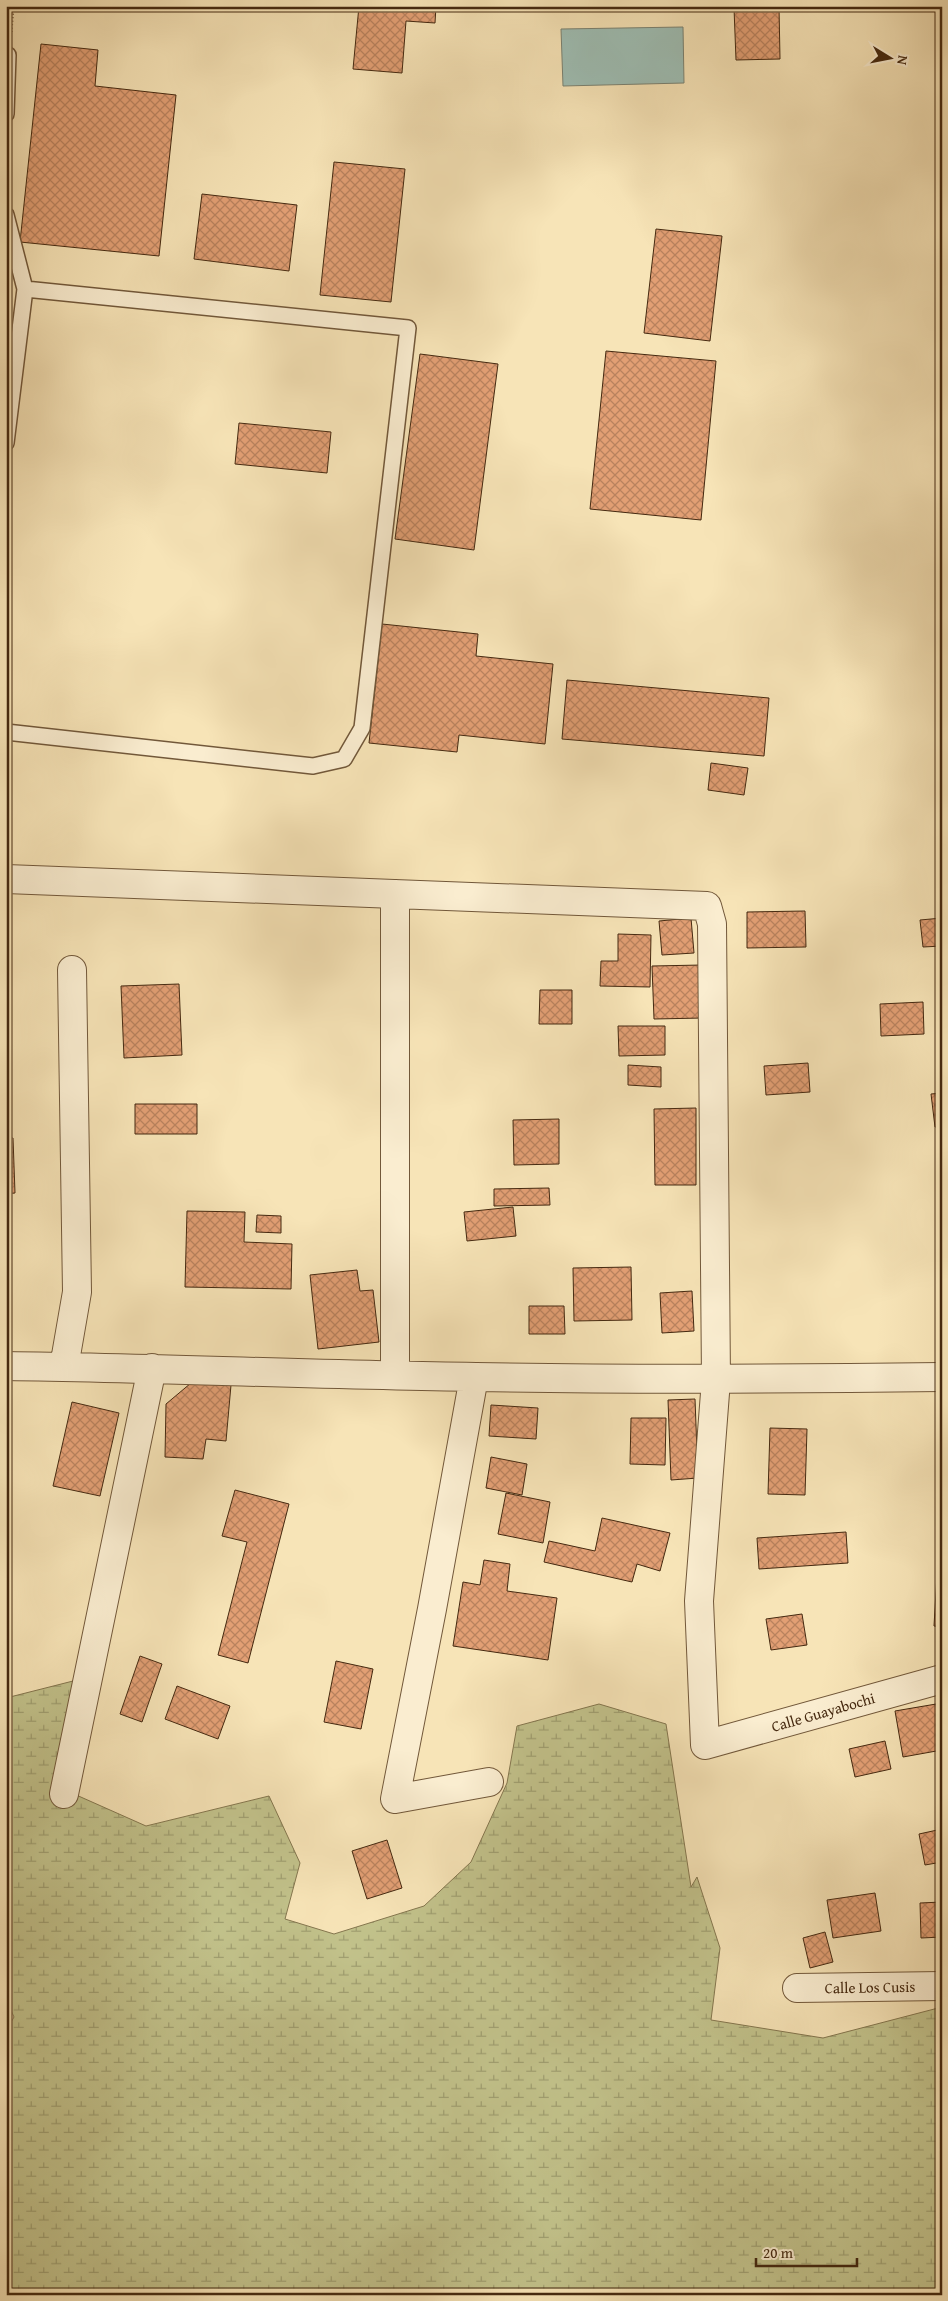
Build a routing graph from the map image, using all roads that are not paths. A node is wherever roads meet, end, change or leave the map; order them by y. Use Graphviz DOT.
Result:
graph roads {
  1 [pos="8,55"];
  2 [pos="6,114"];
  3 [pos="6,214"];
  4 [pos="25,289"];
  5 [pos="6,443"];
  6 [pos="6,732"];
  7 [pos="6,879"];
  8 [pos="395,894"];
  9 [pos="72,970"];
  10 [pos="6,1366"];
  11 [pos="64,1367"];
  12 [pos="152,1368"];
  13 [pos="395,1375"];
  14 [pos="474,1377"];
  15 [pos="942,1377"];
  16 [pos="716,1380"];
  17 [pos="942,1679"];
  18 [pos="489,1782"];
  19 [pos="64,1794"];
  20 [pos="942,1986"];
  21 [pos="797,1988"];
  1 -- 2 [label="lane"];
  3 -- 4 [label="lane"];
  4 -- 5 [label="lane"];
  4 -- 6 [label="lane"];
  7 -- 8 [label="street"];
  8 -- 13 [label="street"];
  8 -- 16 [label="street"];
  9 -- 11 [label="street"];
  10 -- 11 [label="street"];
  11 -- 12 [label="street"];
  12 -- 13 [label="street"];
  12 -- 19 [label="street"];
  13 -- 14 [label="street"];
  14 -- 16 [label="street"];
  14 -- 18 [label="street"];
  15 -- 16 [label="street"];
  16 -- 17 [label="street, Calle Guayabochi"];
  20 -- 21 [label="street, Calle Los Cusis"];
}
